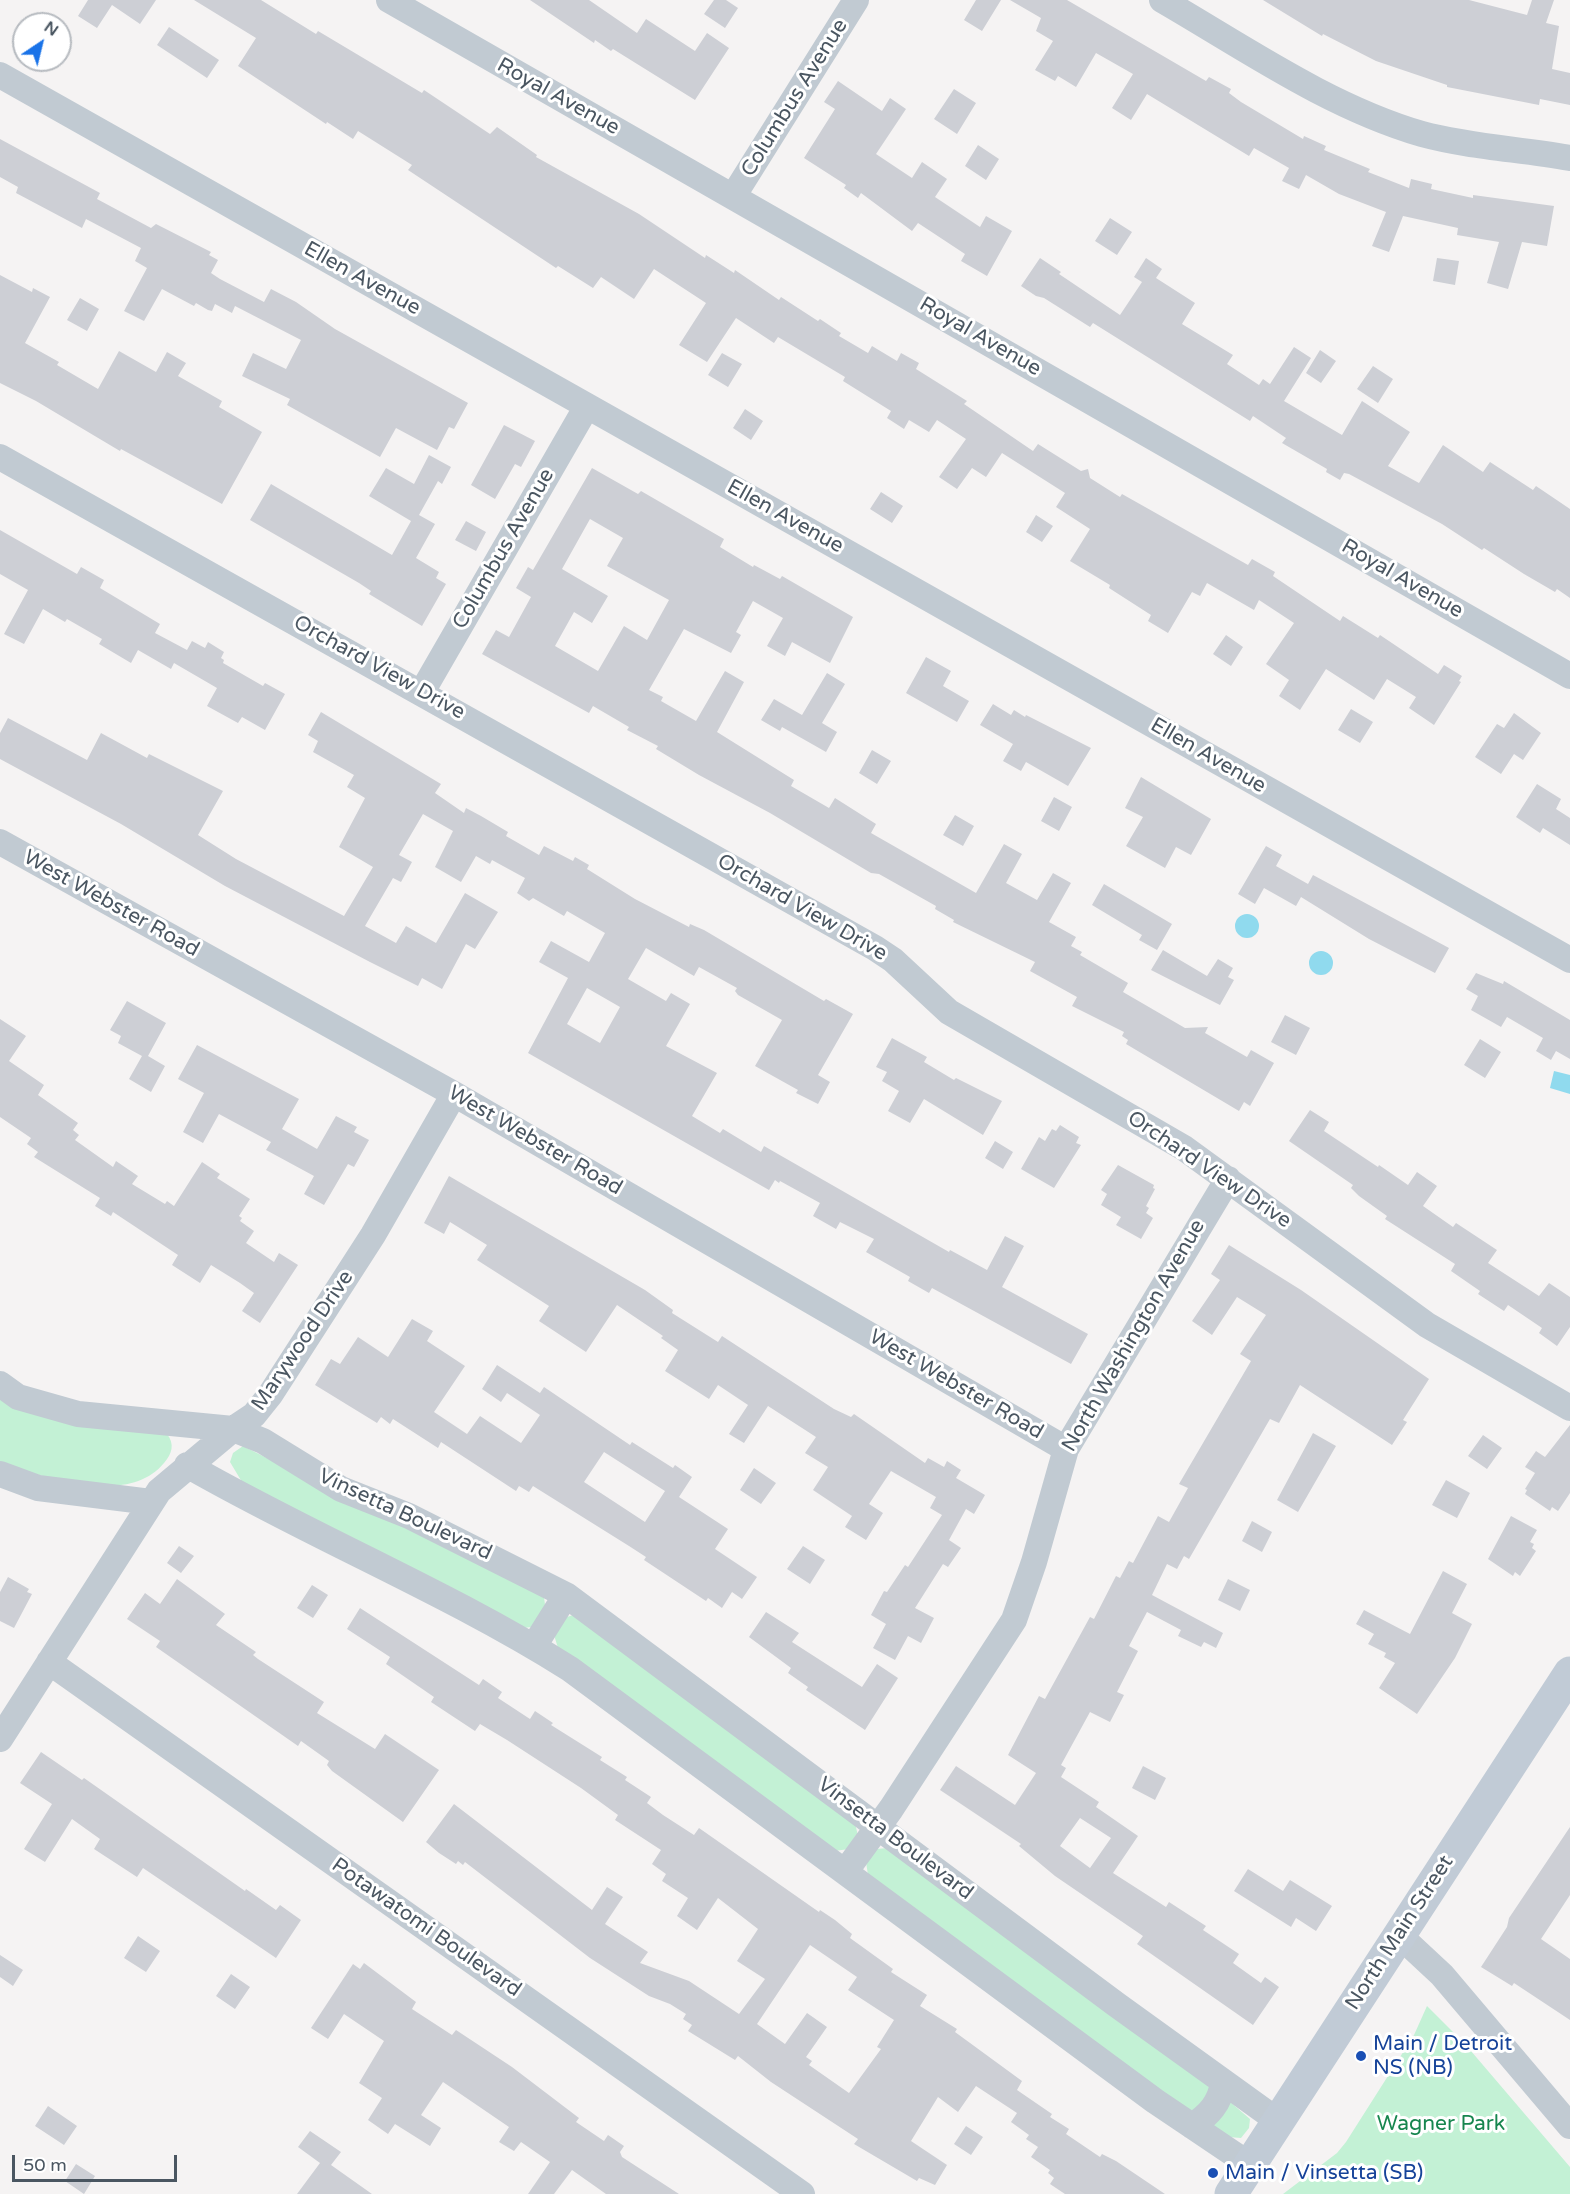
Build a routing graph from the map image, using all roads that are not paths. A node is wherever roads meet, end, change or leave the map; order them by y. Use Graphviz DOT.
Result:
graph roads {
  1 [pos="389,0"];
  2 [pos="856,0"];
  3 [pos="1162,0"];
  4 [pos="0,75"];
  5 [pos="1570,158"];
  6 [pos="734,195"];
  7 [pos="587,406"];
  8 [pos="0,458"];
  9 [pos="1570,676"];
  10 [pos="422,692"];
  11 [pos="0,842"];
  12 [pos="1570,960"];
  13 [pos="454,1094"];
  14 [pos="1228,1179"];
  15 [pos="0,1384"];
  16 [pos="1570,1408"];
  17 [pos="232,1429"];
  18 [pos="1066,1449"];
  19 [pos="187,1465"];
  20 [pos="0,1474"];
  21 [pos="151,1502"];
  22 [pos="566,1594"];
  23 [pos="534,1646"];
  24 [pos="49,1662"];
  25 [pos="1568,1680"];
  26 [pos="0,1739"];
  27 [pos="879,1827"];
  28 [pos="845,1872"];
  29 [pos="1399,1935"];
  30 [pos="1223,2083"];
  31 [pos="1278,2121"];
  32 [pos="1192,2126"];
  33 [pos="1570,2126"];
  34 [pos="1250,2165"];
  35 [pos="802,2194"];
  36 [pos="1231,2194"];
  1 -- 6 [label="street, Royal Avenue"];
  2 -- 6 [label="street, Columbus Avenue"];
  3 -- 5 [label="street"];
  4 -- 7 [label="street, Ellen Avenue"];
  6 -- 9 [label="street, Royal Avenue"];
  7 -- 10 [label="street, Columbus Avenue"];
  7 -- 12 [label="street, Ellen Avenue"];
  8 -- 10 [label="street, Orchard View Drive"];
  10 -- 14 [label="street, Orchard View Drive"];
  11 -- 13 [label="street, West Webster Road"];
  13 -- 17 [label="street, Marywood Drive"];
  13 -- 18 [label="street, West Webster Road"];
  14 -- 16 [label="street, Orchard View Drive"];
  14 -- 18 [label="street, North Washington Avenue"];
  15 -- 17 [label="street, Vinsetta Boulevard"];
  17 -- 19 [label="street, Marywood Drive"];
  17 -- 22 [label="street, Vinsetta Boulevard"];
  18 -- 27 [label="street, North Washington Avenue"];
  19 -- 21 [label="street, Marywood Drive"];
  19 -- 23 [label="street"];
  20 -- 21 [label="street"];
  21 -- 24 [label="street, Marywood Drive"];
  22 -- 23 [label="street"];
  22 -- 27 [label="street, Vinsetta Boulevard"];
  23 -- 28 [label="street"];
  24 -- 26 [label="street, Marywood Drive"];
  24 -- 35 [label="street, Potawatomi Boulevard"];
  25 -- 29 [label="main road, North Main Street"];
  27 -- 28 [label="street, North Washington Avenue"];
  27 -- 30 [label="street, Vinsetta Boulevard"];
  28 -- 32 [label="street"];
  29 -- 31 [label="main road, North Main Street"];
  29 -- 33 [label="street"];
  30 -- 31 [label="street, Vinsetta Boulevard"];
  30 -- 32 [label="street"];
  31 -- 34 [label="main road, North Main Street"];
  32 -- 34 [label="street"];
  34 -- 36 [label="main road, North Main Street"];
}
